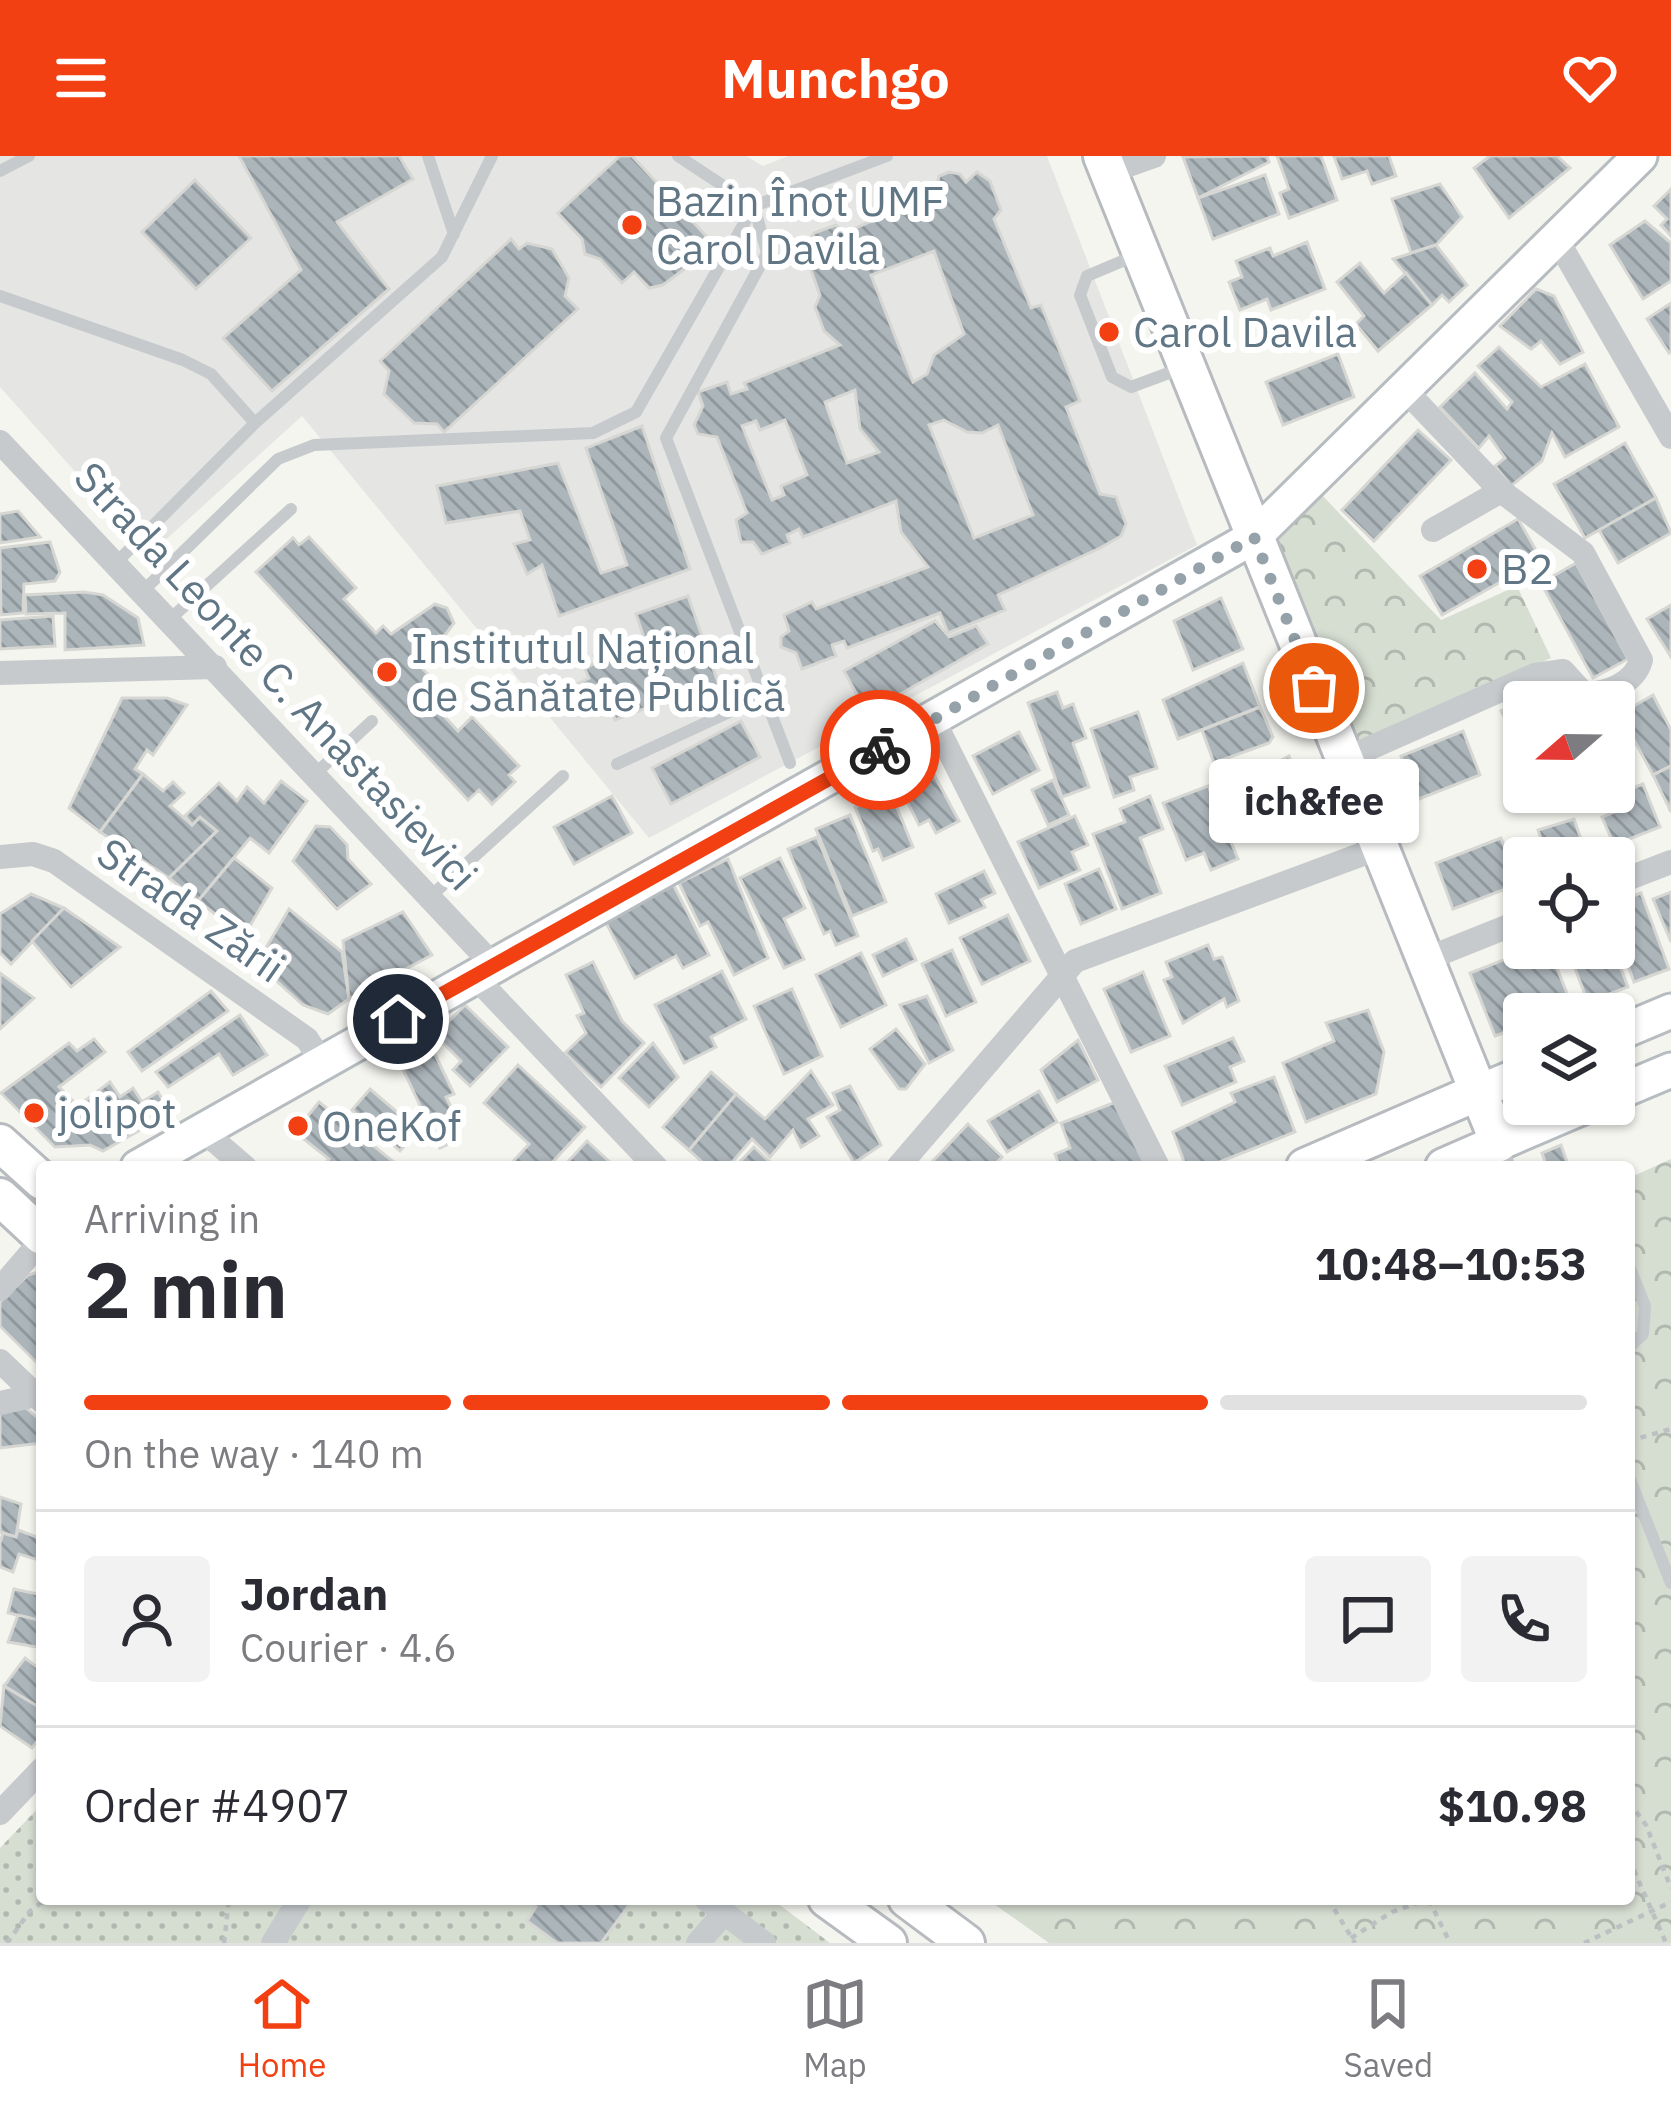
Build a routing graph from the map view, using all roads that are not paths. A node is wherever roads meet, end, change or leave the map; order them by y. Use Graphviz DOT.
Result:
graph roads {
  1 [pos="29,156"];
  2 [pos="428,156"];
  3 [pos="492,156"];
  4 [pos="678,156"];
  5 [pos="887,156"];
  6 [pos="1154,156"];
  7 [pos="1640,156"];
  8 [pos="1106,164"];
  9 [pos="0,171"];
  10 [pos="754,206"];
  11 [pos="454,234"];
  12 [pos="1555,236"];
  13 [pos="1141,253"];
  14 [pos="0,296"];
  15 [pos="1186,367"];
  16 [pos="1404,389"];
  17 [pos="255,423"];
  18 [pos="1671,437"];
  19 [pos="0,442"];
  20 [pos="1501,491"];
  21 [pos="291,509"];
  22 [pos="1433,530"];
  23 [pos="1254,537"];
  24 [pos="116,564"];
  25 [pos="142,592"];
  26 [pos="169,620"];
  27 [pos="215,668"];
  28 [pos="0,673"];
  29 [pos="1524,681"];
  30 [pos="1573,681"];
  31 [pos="1626,681"];
  32 [pos="1503,690"];
  33 [pos="764,695"];
  34 [pos="372,721"];
  35 [pos="934,721"];
  36 [pos="1343,760"];
  37 [pos="790,763"];
  38 [pos="617,764"];
  39 [pos="315,774"];
  40 [pos="563,776"];
  41 [pos="1378,848"];
  42 [pos="0,856"];
  43 [pos="1671,862"];
  44 [pos="1635,876"];
  45 [pos="432,895"];
  46 [pos="1503,928"];
  47 [pos="1424,960"];
  48 [pos="1062,970"];
  49 [pos="484,971"];
  50 [pos="1671,1011"];
  51 [pos="1635,1026"];
  52 [pos="322,1062"];
  53 [pos="1671,1070"];
  54 [pos="1503,1081"];
  55 [pos="1635,1085"];
  56 [pos="1478,1092"];
  57 [pos="1555,1125"];
  58 [pos="202,1130"];
  59 [pos="0,1143"];
  60 [pos="1504,1155"];
  61 [pos="148,1161"];
  62 [pos="238,1161"];
  63 [pos="651,1161"];
  64 [pos="903,1161"];
  65 [pos="1155,1161"];
  66 [pos="1319,1161"];
  67 [pos="1474,1161"];
  68 [pos="36,1176"];
  69 [pos="0,1197"];
  70 [pos="36,1232"];
  71 [pos="36,1245"];
  72 [pos="1635,1281"];
  73 [pos="0,1288"];
  74 [pos="1635,1341"];
  75 [pos="0,1361"];
  76 [pos="36,1395"];
  77 [pos="36,1398"];
  78 [pos="0,1403"];
  79 [pos="1635,1493"];
  80 [pos="1671,1583"];
  81 [pos="36,1775"];
  82 [pos="0,1813"];
  83 [pos="296,1905"];
  84 [pos="835,1905"];
  85 [pos="915,1905"];
  86 [pos="715,1906"];
  87 [pos="274,1943"];
  88 [pos="698,1943"];
  89 [pos="764,1943"];
  90 [pos="888,1943"];
  91 [pos="967,1943"];
  1 -- 9 [label="lane"];
  2 -- 11 [label="lane"];
  3 -- 11 [label="lane"];
  4 -- 10 [label="lane"];
  5 -- 10 [label="lane"];
  6 -- 8 [label="street"];
  7 -- 12 [label="street"];
  8 -- 13 [label="main road"];
  10 -- 25 [label="lane"];
  10 -- 33 [label="lane"];
  11 -- 17 [label="lane"];
  12 -- 16 [label="street"];
  12 -- 18 [label="street"];
  13 -- 15 [label="main road"];
  13 -- 15 [label="lane"];
  14 -- 17 [label="lane"];
  15 -- 23 [label="main road"];
  16 -- 20 [label="street"];
  16 -- 23 [label="street"];
  17 -- 24 [label="lane"];
  19 -- 24 [label="street, Strada Leonte C. Anastasievici"];
  20 -- 22 [label="street"];
  20 -- 31 [label="street"];
  21 -- 26 [label="lane"];
  23 -- 35 [label="street"];
  23 -- 36 [label="main road"];
  24 -- 25 [label="street, Strada Leonte C. Anastasievici"];
  25 -- 26 [label="street, Strada Leonte C. Anastasievici"];
  26 -- 27 [label="street, Strada Leonte C. Anastasievici"];
  27 -- 28 [label="street"];
  27 -- 39 [label="street, Strada Leonte C. Anastasievici"];
  29 -- 30 [label="street"];
  32 -- 36 [label="street"];
  33 -- 37 [label="lane"];
  33 -- 38 [label="lane"];
  34 -- 39 [label="lane"];
  35 -- 48 [label="street"];
  35 -- 49 [label="street"];
  36 -- 41 [label="main road"];
  39 -- 45 [label="street, Strada Leonte C. Anastasievici"];
  40 -- 45 [label="lane"];
  41 -- 47 [label="main road"];
  41 -- 48 [label="street"];
  42 -- 52 [label="street, Strada Zării"];
  43 -- 44 [label="street"];
  45 -- 49 [label="street, Strada Leonte C. Anastasievici"];
  46 -- 47 [label="street"];
  47 -- 56 [label="main road"];
  48 -- 64 [label="street"];
  48 -- 65 [label="street"];
  49 -- 52 [label="street"];
  49 -- 63 [label="street, Strada Leonte C. Anastasievici"];
  50 -- 51 [label="street"];
  52 -- 58 [label="street"];
  53 -- 55 [label="street"];
  54 -- 56 [label="street"];
  56 -- 60 [label="main road"];
  56 -- 66 [label="main road"];
  57 -- 60 [label="street"];
  58 -- 61 [label="street"];
  58 -- 62 [label="street"];
  59 -- 68 [label="main road"];
  60 -- 67 [label="main road"];
  69 -- 70 [label="main road"];
  71 -- 73 [label="street"];
  72 -- 74 [label="lane"];
  75 -- 76 [label="street"];
  77 -- 78 [label="street"];
  79 -- 80 [label="lane"];
  81 -- 82 [label="street"];
  83 -- 87 [label="street"];
  84 -- 90 [label="main road"];
  85 -- 91 [label="main road"];
  86 -- 88 [label="street"];
  86 -- 89 [label="street"];
}
